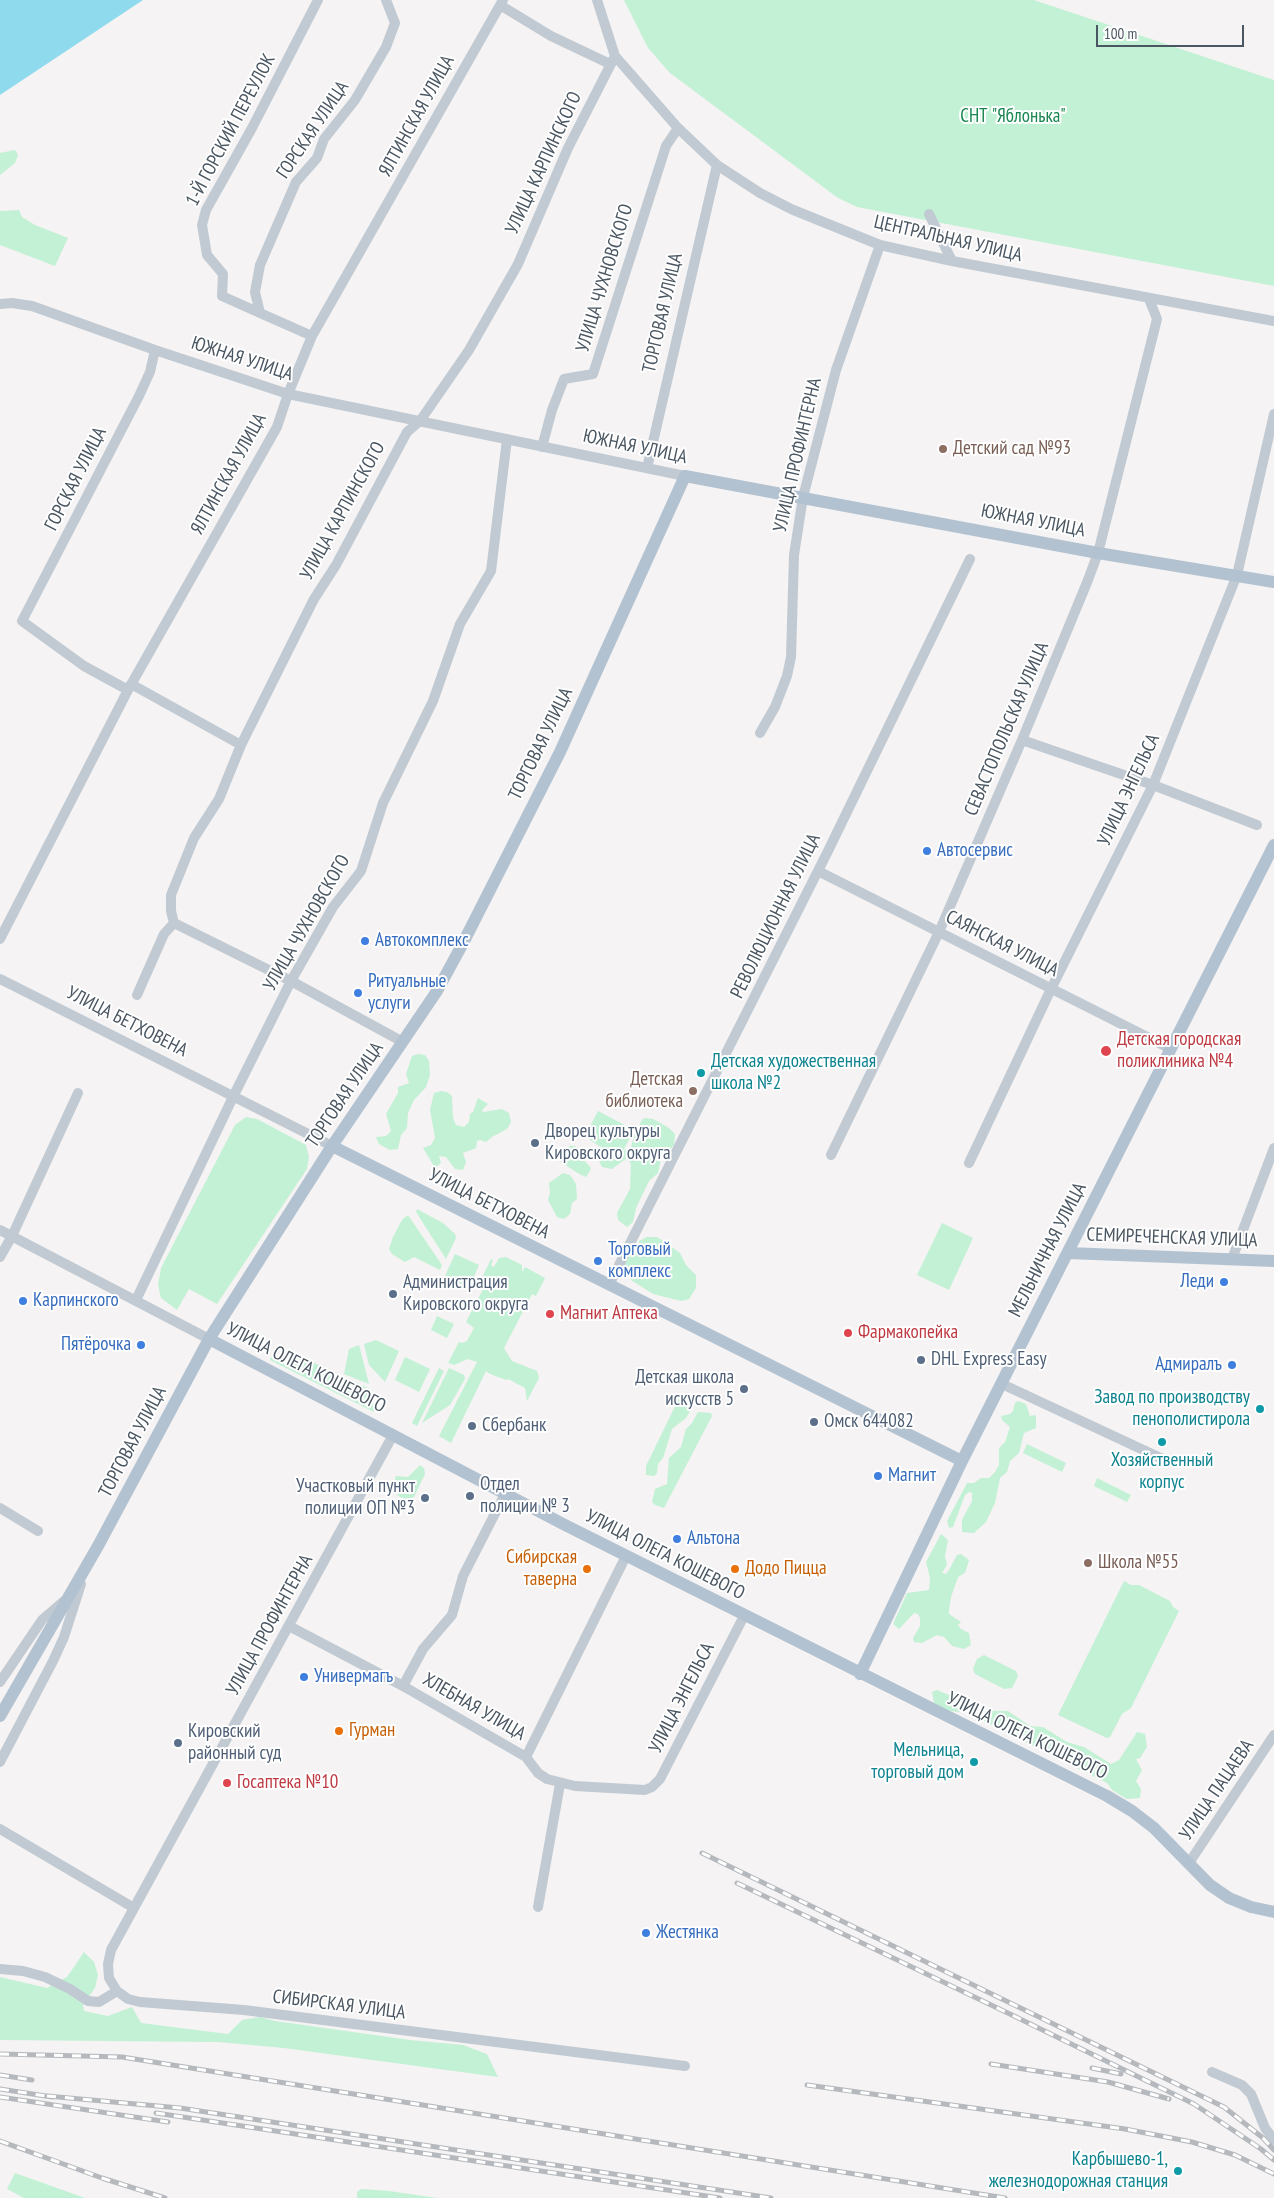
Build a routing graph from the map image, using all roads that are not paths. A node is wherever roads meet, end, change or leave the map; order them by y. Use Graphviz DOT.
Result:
graph roads {
  1 [pos="318,0"];
  2 [pos="386,0"];
  3 [pos="597,0"];
  4 [pos="501,2"];
  5 [pos="612,60"];
  6 [pos="678,128"];
  7 [pos="717,165"];
  8 [pos="929,214"];
  9 [pos="880,245"];
  10 [pos="952,261"];
  11 [pos="1149,299"];
  12 [pos="0,304"];
  13 [pos="260,313"];
  14 [pos="1274,321"];
  15 [pos="312,336"];
  16 [pos="155,350"];
  17 [pos="288,394"];
  18 [pos="1274,414"];
  19 [pos="420,421"];
  20 [pos="506,439"];
  21 [pos="542,447"];
  22 [pos="647,468"];
  23 [pos="685,476"];
  24 [pos="803,497"];
  25 [pos="1098,553"];
  26 [pos="970,559"];
  27 [pos="1237,575"];
  28 [pos="1274,582"];
  29 [pos="129,687"];
  30 [pos="760,733"];
  31 [pos="1022,740"];
  32 [pos="241,744"];
  33 [pos="1153,785"];
  34 [pos="1257,825"];
  35 [pos="1274,844"];
  36 [pos="818,871"];
  37 [pos="174,923"];
  38 [pos="939,932"];
  39 [pos="0,939"];
  40 [pos="0,979"];
  41 [pos="291,981"];
  42 [pos="1051,989"];
  43 [pos="137,995"];
  44 [pos="404,1042"];
  45 [pos="1171,1049"];
  46 [pos="78,1093"];
  47 [pos="233,1097"];
  48 [pos="332,1146"];
  49 [pos="1274,1148"];
  50 [pos="831,1155"];
  51 [pos="969,1163"];
  52 [pos="0,1230"];
  53 [pos="12,1236"];
  54 [pos="1068,1254"];
  55 [pos="0,1257"];
  56 [pos="1232,1259"];
  57 [pos="1274,1261"];
  58 [pos="609,1285"];
  59 [pos="136,1300"];
  60 [pos="209,1340"];
  61 [pos="1002,1384"];
  62 [pos="393,1435"];
  63 [pos="962,1461"];
  64 [pos="1167,1461"];
  65 [pos="506,1494"];
  66 [pos="0,1508"];
  67 [pos="38,1531"];
  68 [pos="92,1556"];
  69 [pos="626,1556"];
  70 [pos="68,1597"];
  71 [pos="744,1616"];
  72 [pos="289,1626"];
  73 [pos="4,1666"];
  74 [pos="860,1674"];
  75 [pos="0,1682"];
  76 [pos="403,1686"];
  77 [pos="0,1716"];
  78 [pos="1274,1735"];
  79 [pos="526,1757"];
  80 [pos="0,1762"];
  81 [pos="560,1784"];
  82 [pos="645,1790"];
  83 [pos="0,1829"];
  84 [pos="1189,1863"];
  85 [pos="538,1907"];
  86 [pos="134,1908"];
  87 [pos="1274,1912"];
  88 [pos="0,1969"];
  89 [pos="116,1992"];
  90 [pos="685,2066"];
  91 [pos="1212,2072"];
  92 [pos="1274,2140"];
  1 -- 13 [label="street, 1-Й ГОРСКИЙ ПЕРЕУЛОК"];
  2 -- 13 [label="street, ГОРСКАЯ УЛИЦА"];
  3 -- 5 [label="street, ЦЕНТРАЛЬНАЯ УЛИЦА"];
  4 -- 5 [label="street"];
  4 -- 15 [label="street, ЯЛТИНСКАЯ УЛИЦА"];
  5 -- 6 [label="street, ЦЕНТРАЛЬНАЯ УЛИЦА"];
  5 -- 19 [label="street, УЛИЦА КАРПИНСКОГО"];
  6 -- 7 [label="street, ЦЕНТРАЛЬНАЯ УЛИЦА"];
  6 -- 21 [label="street, УЛИЦА ЧУХНОВСКОГО"];
  7 -- 9 [label="street, ЦЕНТРАЛЬНАЯ УЛИЦА"];
  7 -- 22 [label="street, ТОРГОВАЯ УЛИЦА"];
  8 -- 10 [label="street"];
  9 -- 10 [label="street, ЦЕНТРАЛЬНАЯ УЛИЦА"];
  9 -- 24 [label="street, УЛИЦА ПРОФИНТЕРНА"];
  10 -- 11 [label="street, ЦЕНТРАЛЬНАЯ УЛИЦА"];
  11 -- 14 [label="street, ЦЕНТРАЛЬНАЯ УЛИЦА"];
  11 -- 25 [label="street, СЕВАСТОПОЛЬСКАЯ УЛИЦА"];
  12 -- 16 [label="street, ЮЖНАЯ УЛИЦА"];
  13 -- 15 [label="street"];
  15 -- 17 [label="street, ЯЛТИНСКАЯ УЛИЦА"];
  16 -- 17 [label="street, ЮЖНАЯ УЛИЦА"];
  16 -- 29 [label="street, ГОРСКАЯ УЛИЦА"];
  17 -- 19 [label="street, ЮЖНАЯ УЛИЦА"];
  17 -- 29 [label="street, ЯЛТИНСКАЯ УЛИЦА"];
  18 -- 27 [label="street, УЛИЦА ЭНГЕЛЬСА"];
  19 -- 20 [label="street, ЮЖНАЯ УЛИЦА"];
  19 -- 32 [label="street, УЛИЦА КАРПИНСКОГО"];
  20 -- 21 [label="street, ЮЖНАЯ УЛИЦА"];
  20 -- 41 [label="street, УЛИЦА ЧУХНОВСКОГО"];
  21 -- 22 [label="street, ЮЖНАЯ УЛИЦА"];
  22 -- 23 [label="street, ЮЖНАЯ УЛИЦА"];
  23 -- 24 [label="main road, ЮЖНАЯ УЛИЦА"];
  23 -- 44 [label="main road, ТОРГОВАЯ УЛИЦА"];
  24 -- 25 [label="main road, ЮЖНАЯ УЛИЦА"];
  24 -- 30 [label="street, УЛИЦА ПРОФИНТЕРНА"];
  25 -- 27 [label="main road, ЮЖНАЯ УЛИЦА"];
  25 -- 31 [label="street, СЕВАСТОПОЛЬСКАЯ УЛИЦА"];
  26 -- 36 [label="street, РЕВОЛЮЦИОННАЯ УЛИЦА"];
  27 -- 28 [label="main road, ЮЖНАЯ УЛИЦА"];
  27 -- 33 [label="street, УЛИЦА ЭНГЕЛЬСА"];
  29 -- 32 [label="street"];
  29 -- 39 [label="street, ЯЛТИНСКАЯ УЛИЦА"];
  31 -- 33 [label="street"];
  31 -- 38 [label="street, СЕВАСТОПОЛЬСКАЯ УЛИЦА"];
  32 -- 37 [label="street, УЛИЦА КАРПИНСКОГО"];
  33 -- 34 [label="street"];
  33 -- 42 [label="street, УЛИЦА ЭНГЕЛЬСА"];
  35 -- 45 [label="main road, МЕЛЬНИЧНАЯ УЛИЦА"];
  36 -- 38 [label="street, САЯНСКАЯ УЛИЦА"];
  36 -- 58 [label="street, РЕВОЛЮЦИОННАЯ УЛИЦА"];
  37 -- 41 [label="street"];
  37 -- 43 [label="street"];
  38 -- 42 [label="street, САЯНСКАЯ УЛИЦА"];
  38 -- 50 [label="street, СЕВАСТОПОЛЬСКАЯ УЛИЦА"];
  40 -- 47 [label="street, УЛИЦА БЕТХОВЕНА"];
  41 -- 44 [label="street"];
  41 -- 47 [label="street, УЛИЦА ЧУХНОВСКОГО"];
  42 -- 45 [label="street, САЯНСКАЯ УЛИЦА"];
  42 -- 51 [label="street, УЛИЦА ЭНГЕЛЬСА"];
  44 -- 48 [label="main road, ТОРГОВАЯ УЛИЦА"];
  45 -- 54 [label="main road, МЕЛЬНИЧНАЯ УЛИЦА"];
  46 -- 53 [label="street"];
  47 -- 48 [label="street, УЛИЦА БЕТХОВЕНА"];
  47 -- 59 [label="street, УЛИЦА ЧУХНОВСКОГО"];
  48 -- 58 [label="main road, УЛИЦА БЕТХОВЕНА"];
  48 -- 60 [label="main road, ТОРГОВАЯ УЛИЦА"];
  49 -- 56 [label="street"];
  52 -- 53 [label="street, УЛИЦА ОЛЕГА КОШЕВОГО"];
  53 -- 55 [label="street"];
  53 -- 59 [label="street, УЛИЦА ОЛЕГА КОШЕВОГО"];
  54 -- 56 [label="main road, СЕМИРЕЧЕНСКАЯ УЛИЦА"];
  54 -- 61 [label="main road, МЕЛЬНИЧНАЯ УЛИЦА"];
  56 -- 57 [label="main road, СЕМИРЕЧЕНСКАЯ УЛИЦА"];
  58 -- 63 [label="main road, УЛИЦА БЕТХОВЕНА"];
  59 -- 60 [label="street, УЛИЦА ОЛЕГА КОШЕВОГО"];
  60 -- 62 [label="main road, УЛИЦА ОЛЕГА КОШЕВОГО"];
  60 -- 68 [label="main road, ТОРГОВАЯ УЛИЦА"];
  61 -- 63 [label="main road, МЕЛЬНИЧНАЯ УЛИЦА"];
  61 -- 64 [label="street"];
  62 -- 65 [label="main road, УЛИЦА ОЛЕГА КОШЕВОГО"];
  62 -- 72 [label="street, УЛИЦА ПРОФИНТЕРНА"];
  63 -- 74 [label="main road, МЕЛЬНИЧНАЯ УЛИЦА"];
  65 -- 69 [label="main road, УЛИЦА ОЛЕГА КОШЕВОГО"];
  65 -- 76 [label="street"];
  66 -- 67 [label="street"];
  68 -- 70 [label="main road, ТОРГОВАЯ УЛИЦА"];
  68 -- 80 [label="street"];
  69 -- 71 [label="main road, УЛИЦА ОЛЕГА КОШЕВОГО"];
  69 -- 79 [label="street"];
  70 -- 73 [label="street"];
  70 -- 77 [label="main road, ТОРГОВАЯ УЛИЦА"];
  71 -- 74 [label="main road, УЛИЦА ОЛЕГА КОШЕВОГО"];
  71 -- 82 [label="street, УЛИЦА ЭНГЕЛЬСА"];
  72 -- 76 [label="street, ХЛЕБНАЯ УЛИЦА"];
  72 -- 86 [label="street, УЛИЦА ПРОФИНТЕРНА"];
  73 -- 75 [label="street"];
  74 -- 84 [label="main road, УЛИЦА ОЛЕГА КОШЕВОГО"];
  76 -- 79 [label="street, ХЛЕБНАЯ УЛИЦА"];
  78 -- 84 [label="street, УЛИЦА ПАЦАЕВА"];
  79 -- 81 [label="street, ХЛЕБНАЯ УЛИЦА"];
  81 -- 82 [label="street, ХЛЕБНАЯ УЛИЦА"];
  81 -- 85 [label="street"];
  83 -- 86 [label="street"];
  84 -- 87 [label="main road, УЛИЦА ОЛЕГА КОШЕВОГО"];
  86 -- 89 [label="street, УЛИЦА ПРОФИНТЕРНА"];
  88 -- 89 [label="street"];
  89 -- 90 [label="street, СИБИРСКАЯ УЛИЦА"];
  91 -- 92 [label="street"];
}
